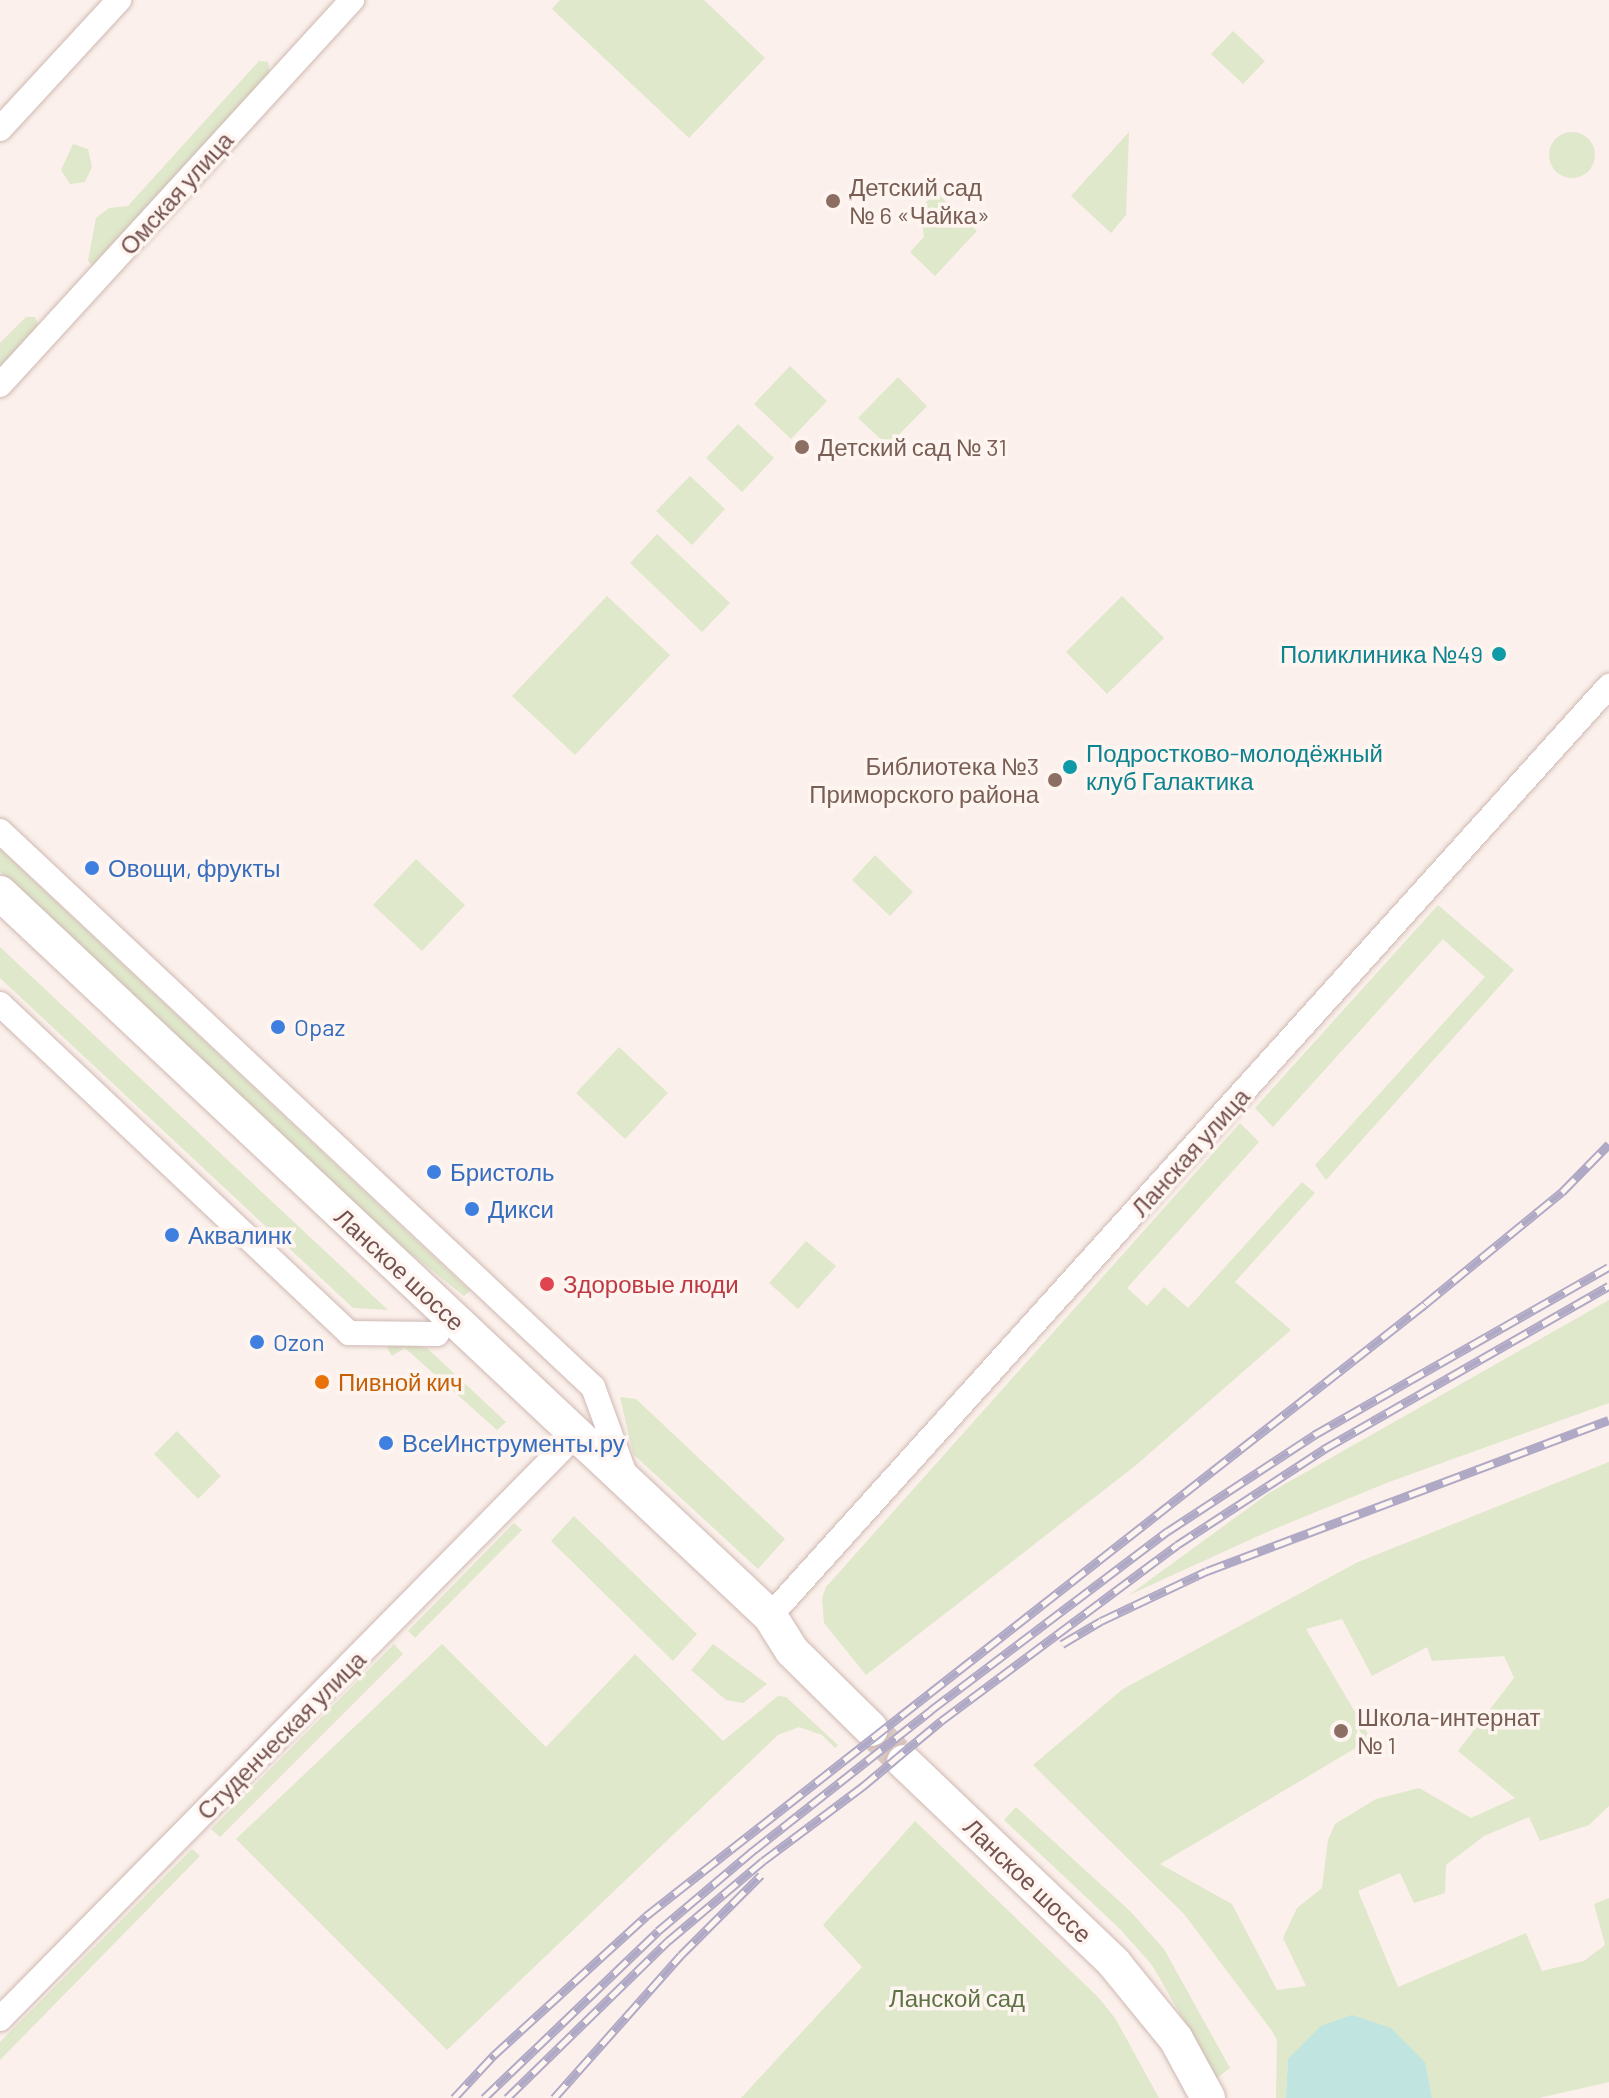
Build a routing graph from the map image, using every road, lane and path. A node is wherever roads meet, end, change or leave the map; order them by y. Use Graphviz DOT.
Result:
graph roads {
  1 [pos="119,0"];
  2 [pos="352,0"];
  3 [pos="0,129"];
  4 [pos="0,385"];
  5 [pos="1609,686"];
  6 [pos="0,831"];
  7 [pos="0,893"];
  8 [pos="0,925"];
  9 [pos="0,1004"];
  10 [pos="437,1334"];
  11 [pos="561,1450"];
  12 [pos="628,1483"];
  13 [pos="770,1616"];
  14 [pos="792,1651"];
  15 [pos="871,1729"];
  16 [pos="904,1762"];
  17 [pos="1144,2004"];
  18 [pos="0,2019"];
  19 [pos="1184,2098"];
  20 [pos="1208,2098"];
  1 -- 3 [label="street"];
  2 -- 4 [label="street, Омская улица"];
  5 -- 13 [label="street, Ланская улица"];
  6 -- 12 [label="street"];
  7 -- 12 [label="main road, Ланское шоссе"];
  8 -- 10 [label="main road, Ланское шоссе"];
  9 -- 10 [label="street"];
  10 -- 11 [label="main road, Ланское шоссе"];
  11 -- 14 [label="main road, Ланское шоссе"];
  11 -- 18 [label="street, Студенческая улица"];
  12 -- 13 [label="main road, Ланское шоссе"];
  13 -- 14 [label="main road, Ланское шоссе"];
  14 -- 15 [label="main road, Ланское шоссе"];
  16 -- 17 [label="main road, Ланское шоссе"];
  17 -- 19 [label="main road, Ланское шоссе"];
  17 -- 20 [label="main road, Ланское шоссе"];
}
